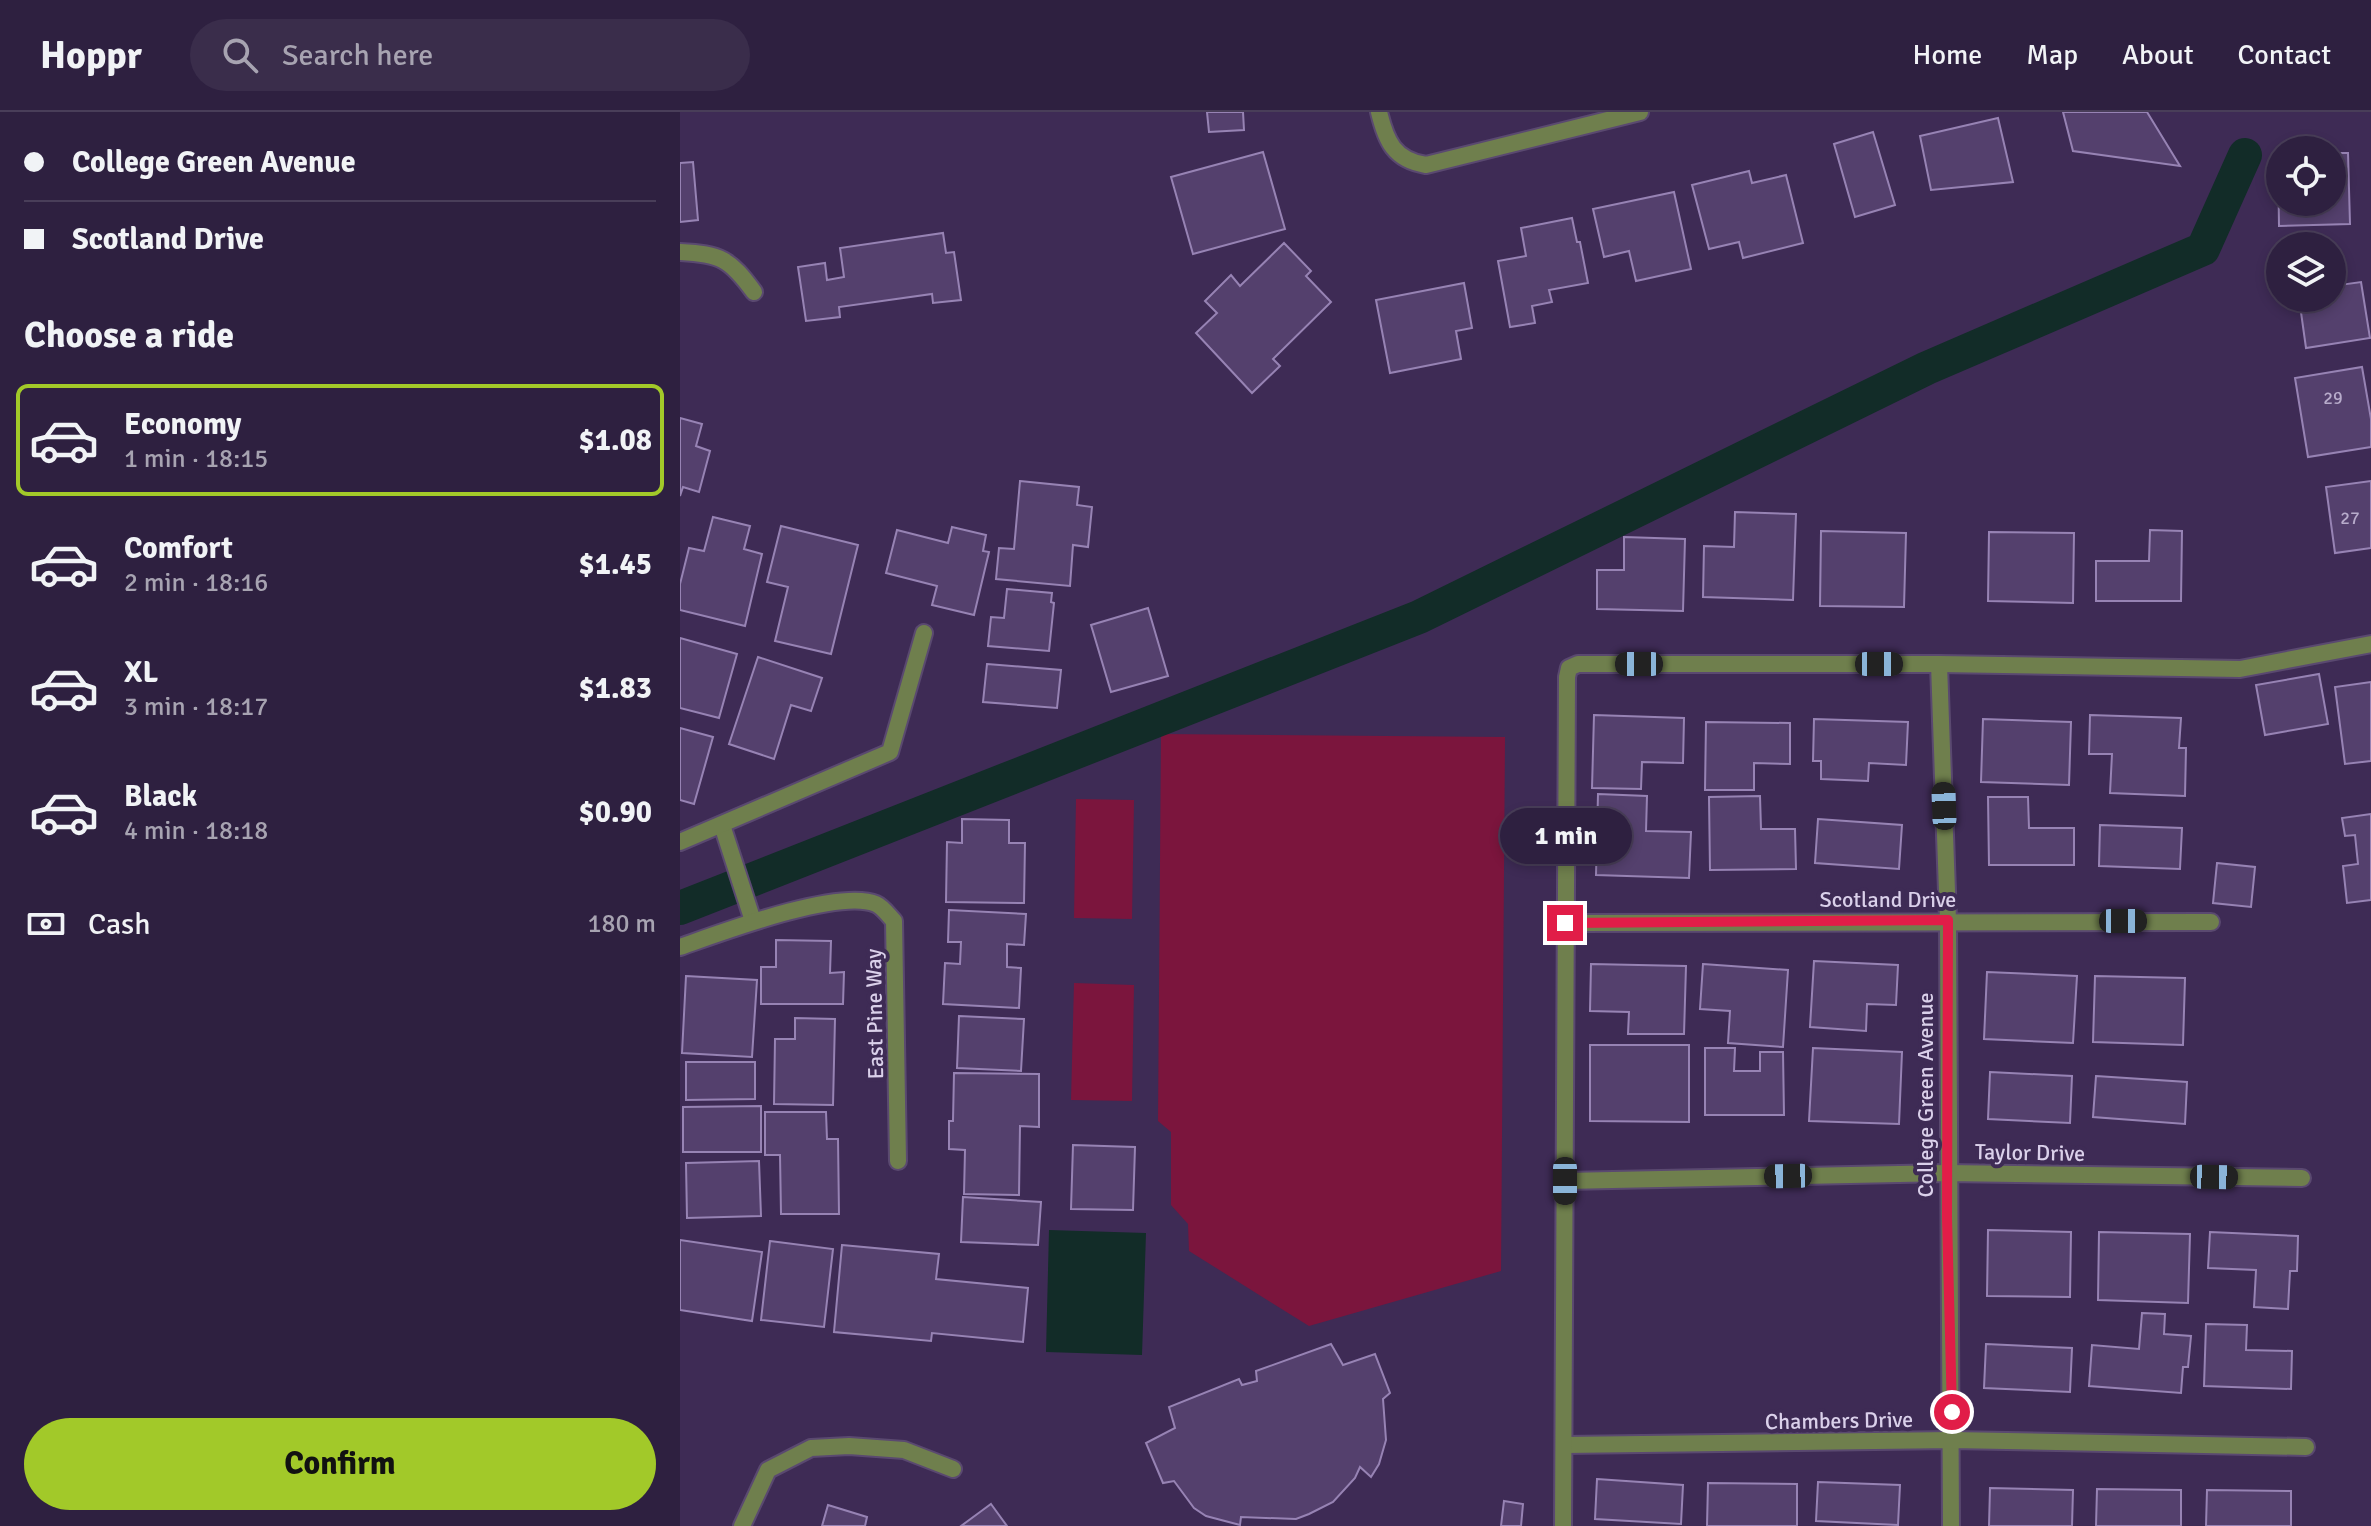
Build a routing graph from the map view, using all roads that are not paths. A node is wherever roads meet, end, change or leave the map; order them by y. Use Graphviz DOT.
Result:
graph roads {
  1 [pos="1379,112"];
  2 [pos="1640,112"];
  3 [pos="680,252"];
  4 [pos="754,292"];
  5 [pos="924,633"];
  6 [pos="2371,644"];
  7 [pos="1939,664"];
  8 [pos="722,825"];
  9 [pos="680,842"];
  10 [pos="1948,920"];
  11 [pos="753,921"];
  12 [pos="2211,922"];
  13 [pos="1565,923"];
  14 [pos="680,947"];
  15 [pos="898,1161"];
  16 [pos="1947,1173"];
  17 [pos="2302,1178"];
  18 [pos="1565,1181"];
  19 [pos="1952,1440"];
  20 [pos="1564,1445"];
  21 [pos="2306,1447"];
  22 [pos="953,1469"];
  23 [pos="742,1526"];
  24 [pos="1563,1526"];
  25 [pos="1951,1526"];
  1 -- 2 [label="street"];
  3 -- 4 [label="street"];
  5 -- 8 [label="street"];
  6 -- 7 [label="street"];
  7 -- 10 [label="street, College Green Avenue"];
  7 -- 13 [label="street"];
  8 -- 9 [label="street"];
  8 -- 11 [label="street"];
  10 -- 12 [label="street, Scotland Drive"];
  10 -- 13 [label="street, Scotland Drive"];
  10 -- 16 [label="street, College Green Avenue"];
  11 -- 14 [label="street, East Pine Way"];
  11 -- 15 [label="street, East Pine Way"];
  13 -- 18 [label="street"];
  16 -- 17 [label="street, Taylor Drive"];
  16 -- 18 [label="street, Taylor Drive"];
  16 -- 19 [label="street, College Green Avenue"];
  18 -- 20 [label="street"];
  19 -- 20 [label="street, Chambers Drive"];
  19 -- 21 [label="street, Chambers Drive"];
  19 -- 25 [label="street, College Green Avenue"];
  20 -- 24 [label="street"];
  22 -- 23 [label="street"];
}
